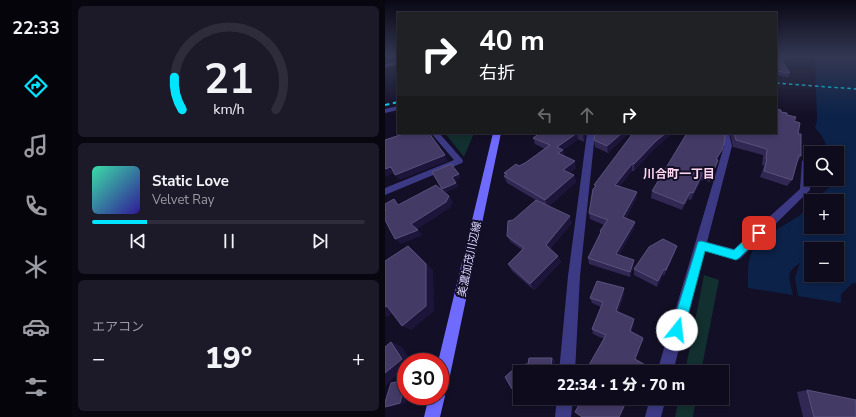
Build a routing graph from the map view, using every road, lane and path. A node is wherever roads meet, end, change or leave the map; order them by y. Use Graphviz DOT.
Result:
graph roads {
  1 [pos="397,108"];
  2 [pos="385,111"];
  3 [pos="436,134"];
  4 [pos="497,134"];
  5 [pos="591,134"];
  6 [pos="725,134"];
  7 [pos="805,186"];
  8 [pos="385,192"];
  9 [pos="701,245"];
  10 [pos="447,353"];
  11 [pos="568,365"];
  12 [pos="667,365"];
  13 [pos="435,405"];
  14 [pos="564,405"];
  15 [pos="656,405"];
  16 [pos="433,417"];
  17 [pos="563,417"];
  18 [pos="653,417"];
  1 -- 2 [label="street"];
  3 -- 8 [label="street"];
  4 -- 10 [label="main road, 美濃加茂川辺線"];
  5 -- 11 [label="street"];
  6 -- 9 [label="street"];
  7 -- 9 [label="street"];
  9 -- 12 [label="street"];
  13 -- 16 [label="main road"];
  14 -- 17 [label="street"];
  15 -- 18 [label="street"];
}
